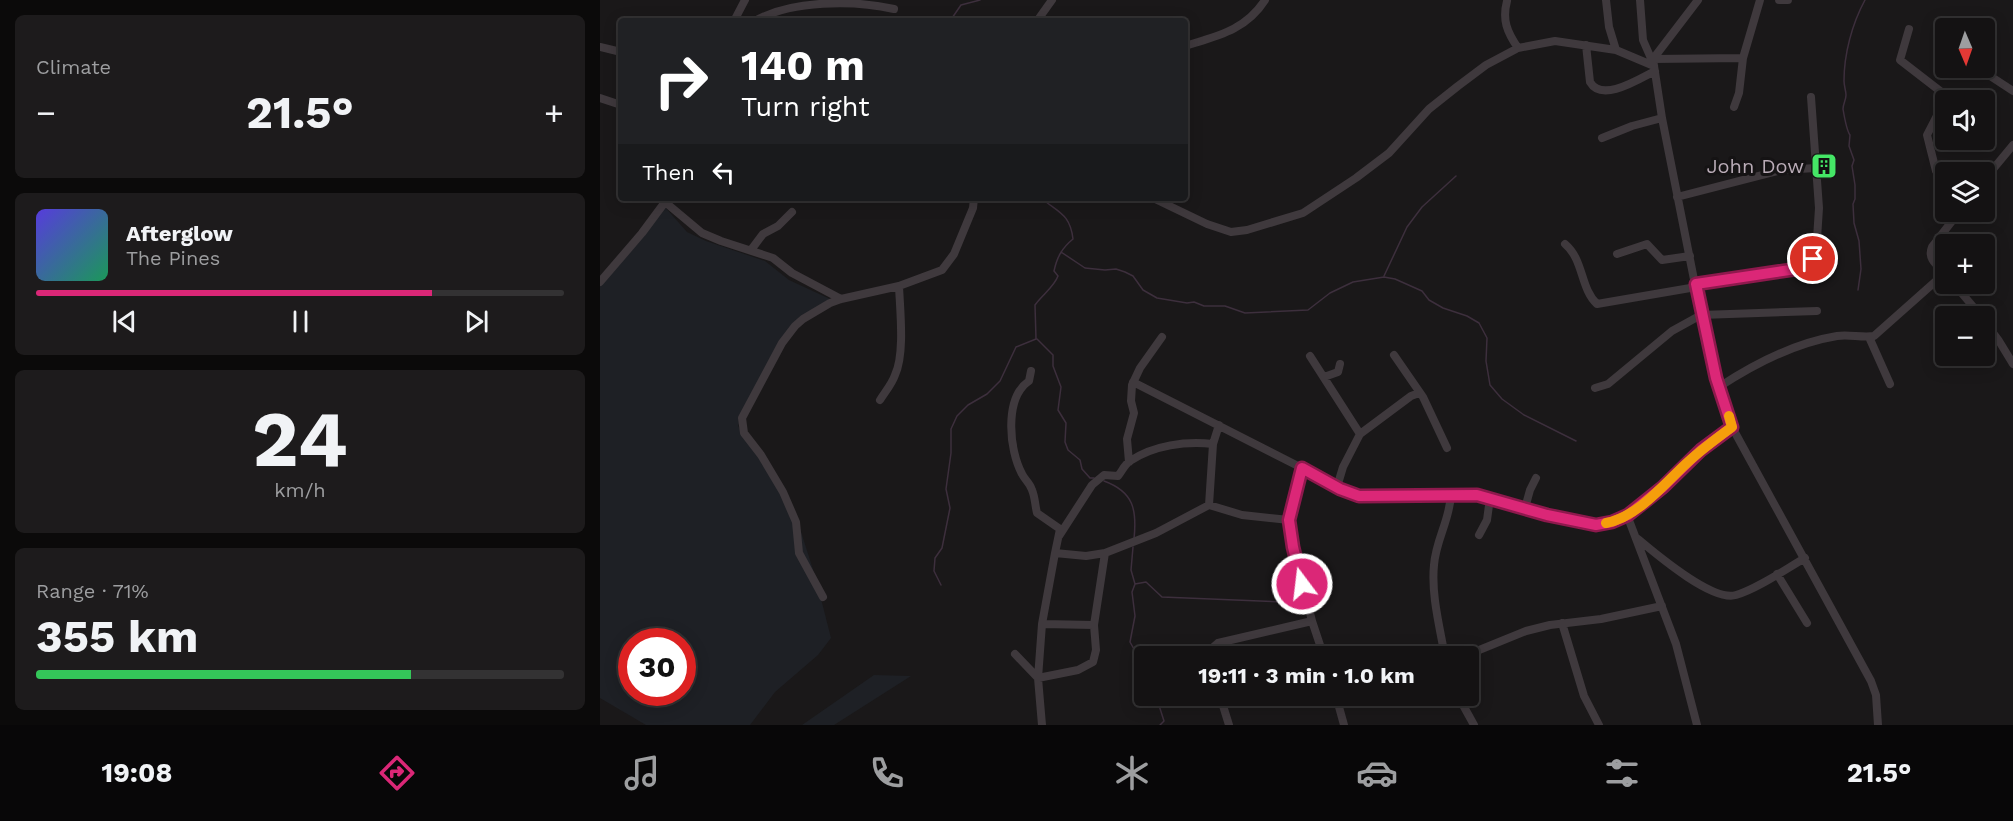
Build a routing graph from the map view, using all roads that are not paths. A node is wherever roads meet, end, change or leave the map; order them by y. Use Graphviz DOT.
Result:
graph roads {
  1 [pos="745,0"];
  2 [pos="1052,0"];
  3 [pos="1266,0"];
  4 [pos="1606,0"];
  5 [pos="1640,0"];
  6 [pos="1698,0"];
  7 [pos="1760,0"];
  8 [pos="1779,0"];
  9 [pos="1788,0"];
  10 [pos="1507,1"];
  11 [pos="894,9"];
  12 [pos="736,18"];
  13 [pos="761,18"];
  14 [pos="1039,18"];
  15 [pos="1909,29"];
  16 [pos="1188,45"];
  17 [pos="1586,45"];
  18 [pos="600,47"];
  19 [pos="1518,48"];
  20 [pos="1616,50"];
  21 [pos="618,51"];
  22 [pos="1743,58"];
  23 [pos="1654,65"];
  24 [pos="1993,78"];
  25 [pos="2013,91"];
  26 [pos="600,98"];
  27 [pos="1811,98"];
  28 [pos="618,104"];
  29 [pos="1734,107"];
  30 [pos="1662,118"];
  31 [pos="1602,138"];
  32 [pos="2013,145"];
  33 [pos="1935,166"];
  34 [pos="1995,167"];
  35 [pos="1816,168"];
  36 [pos="1677,196"];
  37 [pos="663,201"];
  38 [pos="665,201"];
  39 [pos="973,201"];
  40 [pos="1159,201"];
  41 [pos="792,212"];
  42 [pos="1951,222"];
  43 [pos="1942,234"];
  44 [pos="1935,242"];
  45 [pos="1565,244"];
  46 [pos="751,250"];
  47 [pos="1617,254"];
  48 [pos="1690,256"];
  49 [pos="1935,262"];
  50 [pos="600,282"];
  51 [pos="1935,282"];
  52 [pos="899,286"];
  53 [pos="1696,286"];
  54 [pos="1962,294"];
  55 [pos="841,300"];
  56 [pos="1973,306"];
  57 [pos="1817,311"];
  58 [pos="1701,315"];
  59 [pos="1995,335"];
  60 [pos="1869,337"];
  61 [pos="1162,338"];
  62 [pos="1394,355"];
  63 [pos="1310,356"];
  64 [pos="1340,364"];
  65 [pos="2013,364"];
  66 [pos="1031,371"];
  67 [pos="1324,377"];
  68 [pos="1133,382"];
  69 [pos="1890,384"];
  70 [pos="1719,387"];
  71 [pos="1595,388"];
  72 [pos="1419,393"];
  73 [pos="880,400"];
  74 [pos="1219,425"];
  75 [pos="1732,427"];
  76 [pos="1360,434"];
  77 [pos="1214,444"];
  78 [pos="1447,448"];
  79 [pos="1129,462"];
  80 [pos="1302,468"];
  81 [pos="1536,478"];
  82 [pos="1337,487"];
  83 [pos="1451,494"];
  84 [pos="1491,498"];
  85 [pos="1209,506"];
  86 [pos="1525,508"];
  87 [pos="1628,515"];
  88 [pos="1289,520"];
  89 [pos="1479,535"];
  90 [pos="1059,536"];
  91 [pos="1637,538"];
  92 [pos="1055,553"];
  93 [pos="1105,553"];
  94 [pos="1805,558"];
  95 [pos="1777,574"];
  96 [pos="824,597"];
  97 [pos="1662,606"];
  98 [pos="1312,621"];
  99 [pos="1562,623"];
  100 [pos="1042,624"];
  101 [pos="1807,624"];
  102 [pos="1094,626"];
  103 [pos="1215,646"];
  104 [pos="1320,646"];
  105 [pos="1443,646"];
  106 [pos="1479,650"];
  107 [pos="1015,654"];
  108 [pos="1038,678"];
  109 [pos="1223,706"];
  110 [pos="1339,706"];
  111 [pos="1464,706"];
  112 [pos="1042,725"];
  113 [pos="1229,725"];
  114 [pos="1344,725"];
  115 [pos="1474,725"];
  116 [pos="1599,725"];
  117 [pos="1696,725"];
  118 [pos="1878,725"];
  1 -- 12 [label="street"];
  2 -- 14 [label="street"];
  3 -- 16 [label="street"];
  4 -- 20 [label="street"];
  5 -- 23 [label="street"];
  6 -- 23 [label="street"];
  7 -- 22 [label="street"];
  8 -- 9 [label="street"];
  10 -- 19 [label="street"];
  11 -- 13 [label="street"];
  15 -- 33 [label="street"];
  17 -- 19 [label="street"];
  17 -- 20 [label="street"];
  17 -- 23 [label="street"];
  18 -- 21 [label="street"];
  19 -- 40 [label="street"];
  20 -- 23 [label="street"];
  22 -- 23 [label="street"];
  22 -- 29 [label="street"];
  23 -- 30 [label="street"];
  24 -- 25 [label="street"];
  26 -- 28 [label="street"];
  27 -- 35 [label="street"];
  30 -- 31 [label="street"];
  30 -- 36 [label="street"];
  32 -- 34 [label="street"];
  35 -- 36 [label="street"];
  35 -- 53 [label="street"];
  36 -- 48 [label="street"];
  37 -- 50 [label="street"];
  38 -- 46 [label="street"];
  39 -- 52 [label="street"];
  41 -- 46 [label="street"];
  42 -- 43 [label="street"];
  44 -- 49 [label="street"];
  45 -- 53 [label="street"];
  46 -- 55 [label="street"];
  47 -- 48 [label="street"];
  48 -- 53 [label="street"];
  51 -- 60 [label="street"];
  52 -- 55 [label="street"];
  52 -- 73 [label="street"];
  53 -- 58 [label="street"];
  54 -- 56 [label="street"];
  55 -- 96 [label="street"];
  57 -- 58 [label="street"];
  58 -- 70 [label="street"];
  58 -- 71 [label="street"];
  59 -- 65 [label="street"];
  60 -- 69 [label="street"];
  60 -- 70 [label="street"];
  61 -- 68 [label="street"];
  62 -- 72 [label="street"];
  63 -- 67 [label="street"];
  64 -- 67 [label="street"];
  66 -- 90 [label="street"];
  67 -- 76 [label="street"];
  68 -- 74 [label="street"];
  68 -- 79 [label="street"];
  70 -- 75 [label="street"];
  72 -- 76 [label="street"];
  72 -- 78 [label="street"];
  74 -- 77 [label="street"];
  74 -- 80 [label="street"];
  75 -- 87 [label="street"];
  75 -- 94 [label="street"];
  76 -- 82 [label="street"];
  77 -- 79 [label="street"];
  77 -- 85 [label="street"];
  79 -- 90 [label="street"];
  80 -- 82 [label="street"];
  80 -- 88 [label="street"];
  81 -- 86 [label="street"];
  82 -- 83 [label="street"];
  83 -- 84 [label="street"];
  83 -- 105 [label="street"];
  84 -- 86 [label="street"];
  84 -- 89 [label="street"];
  85 -- 88 [label="street"];
  85 -- 93 [label="street"];
  86 -- 87 [label="street"];
  87 -- 91 [label="street"];
  88 -- 98 [label="street"];
  90 -- 92 [label="street"];
  91 -- 95 [label="street"];
  91 -- 97 [label="street"];
  92 -- 93 [label="street"];
  92 -- 100 [label="street"];
  93 -- 102 [label="street"];
  94 -- 95 [label="street"];
  94 -- 118 [label="street"];
  95 -- 101 [label="street"];
  97 -- 99 [label="street"];
  97 -- 117 [label="street"];
  98 -- 103 [label="street"];
  98 -- 104 [label="street"];
  99 -- 106 [label="street"];
  99 -- 116 [label="street"];
  100 -- 102 [label="street"];
  100 -- 108 [label="street"];
  102 -- 108 [label="street"];
  107 -- 108 [label="street"];
  108 -- 112 [label="street"];
  109 -- 113 [label="street"];
  110 -- 114 [label="street"];
  111 -- 115 [label="street"];
}
